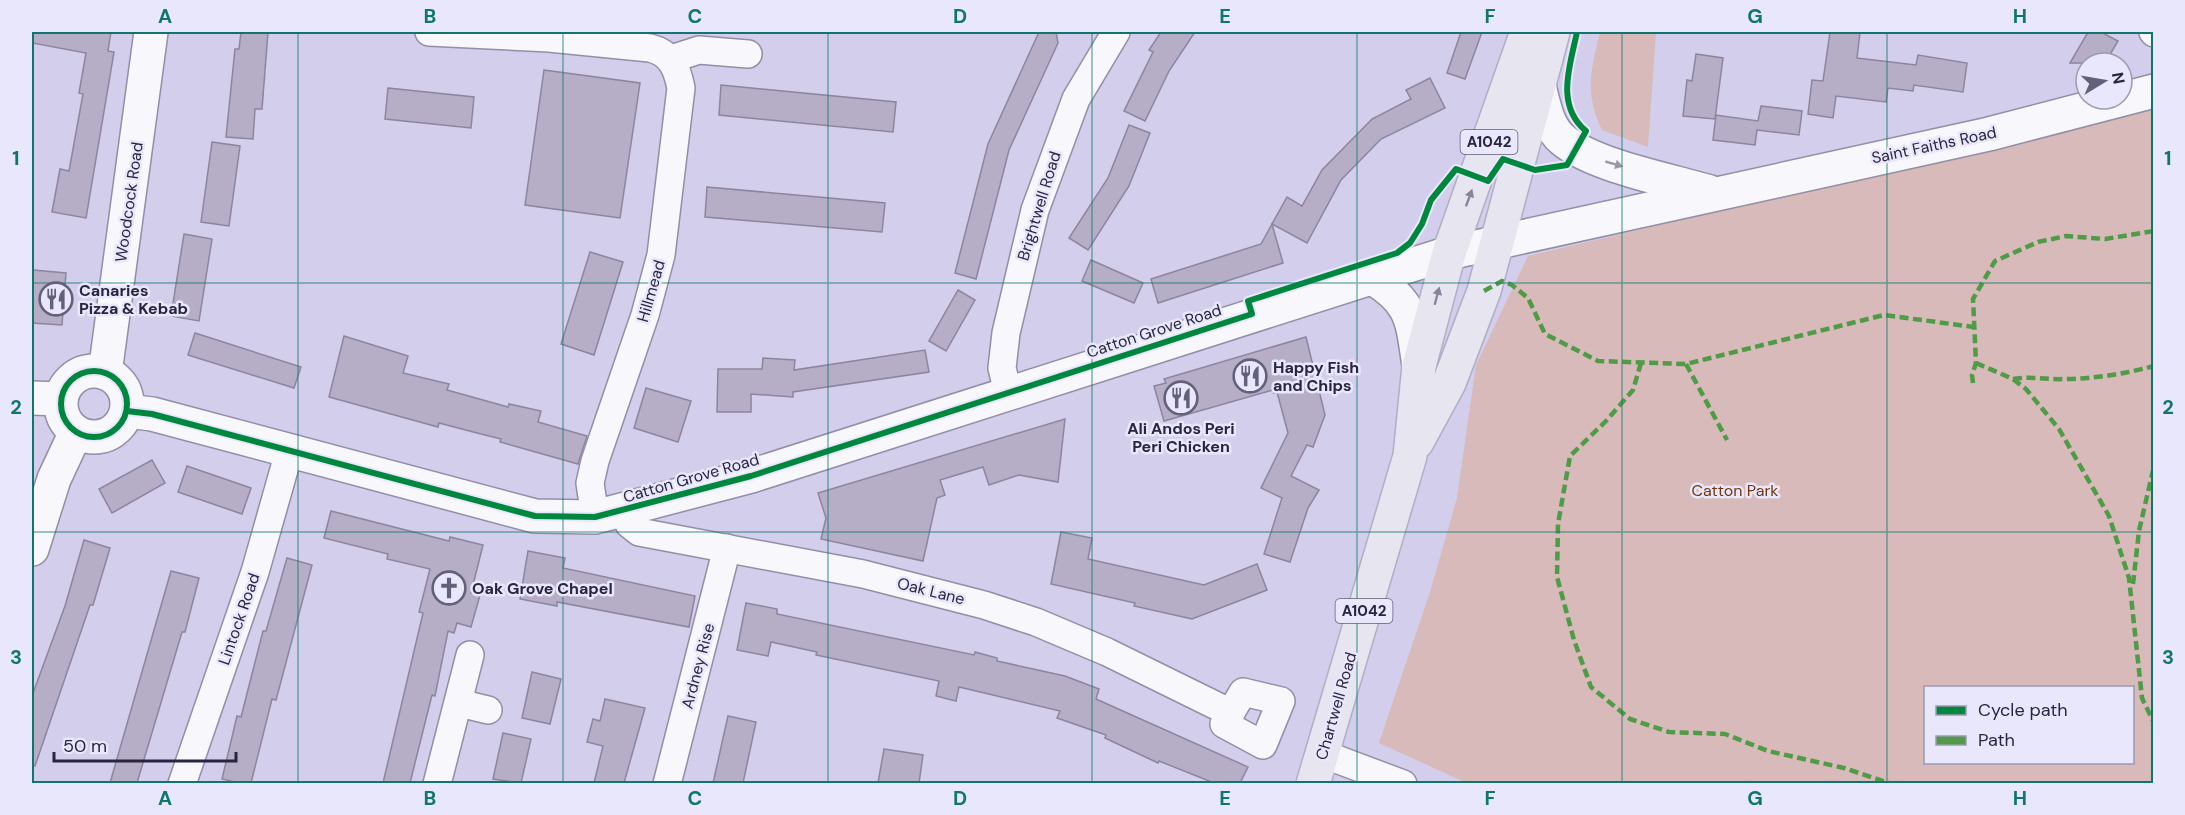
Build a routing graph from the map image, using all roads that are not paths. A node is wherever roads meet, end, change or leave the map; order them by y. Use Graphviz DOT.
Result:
graph roads {
  1 [pos="151,32"];
  2 [pos="429,32"];
  3 [pos="1116,32"];
  4 [pos="1527,32"];
  5 [pos="1553,32"];
  6 [pos="748,54"];
  7 [pos="671,59"];
  8 [pos="1539,86"];
  9 [pos="2154,91"];
  10 [pos="1713,193"];
  11 [pos="1495,241"];
  12 [pos="1449,253"];
  13 [pos="1371,276"];
  14 [pos="1419,366"];
  15 [pos="105,373"];
  16 [pos="1008,393"];
  17 [pos="46,398"];
  18 [pos="127,411"];
  19 [pos="76,432"];
  20 [pos="289,452"];
  21 [pos="1410,456"];
  22 [pos="609,514"];
  23 [pos="728,548"];
  24 [pos="32,549"];
  25 [pos="470,655"];
  26 [pos="459,703"];
  27 [pos="488,710"];
  28 [pos="1231,712"];
  29 [pos="1318,769"];
  30 [pos="182,783"];
  31 [pos="437,783"];
  32 [pos="667,783"];
  33 [pos="1402,783"];
  1 -- 15 [label="street, Woodcock Road"];
  2 -- 7 [label="street"];
  3 -- 16 [label="street, Brightwell Road"];
  12 -- 4 [label="highway, A1042, one-way"];
  5 -- 8 [label="highway, A1042"];
  6 -- 7 [label="street"];
  7 -- 22 [label="street, Hillmead"];
  8 -- 10 [label="street, Saint Faiths Road, one-way"];
  8 -- 11 [label="highway, A1042"];
  9 -- 10 [label="street, Saint Faiths Road"];
  10 -- 11 [label="street, Saint Faiths Road"];
  11 -- 12 [label="street, Saint Faiths Road"];
  11 -- 21 [label="highway, Chartwell Road / A1042"];
  12 -- 13 [label="street, Catton Grove Road"];
  14 -- 12 [label="highway, Chartwell Road / A1042, one-way"];
  13 -- 14 [label="street"];
  13 -- 16 [label="street, Catton Grove Road"];
  14 -- 21 [label="highway, Chartwell Road / A1042"];
  15 -- 17 [label="street"];
  15 -- 18 [label="street"];
  16 -- 22 [label="street, Catton Grove Road"];
  17 -- 19 [label="street"];
  18 -- 19 [label="street"];
  18 -- 20 [label="street, Catton Grove Road"];
  19 -- 24 [label="street"];
  20 -- 22 [label="street, Catton Grove Road"];
  20 -- 30 [label="street, Lintock Road"];
  21 -- 29 [label="highway, Chartwell Road / A1042"];
  22 -- 23 [label="street, Oak Lane"];
  23 -- 28 [label="street, Oak Lane"];
  23 -- 32 [label="street, Ardney Rise"];
  25 -- 26 [label="street"];
  26 -- 27 [label="street"];
  26 -- 31 [label="street"];
  29 -- 33 [label="street"];
}
